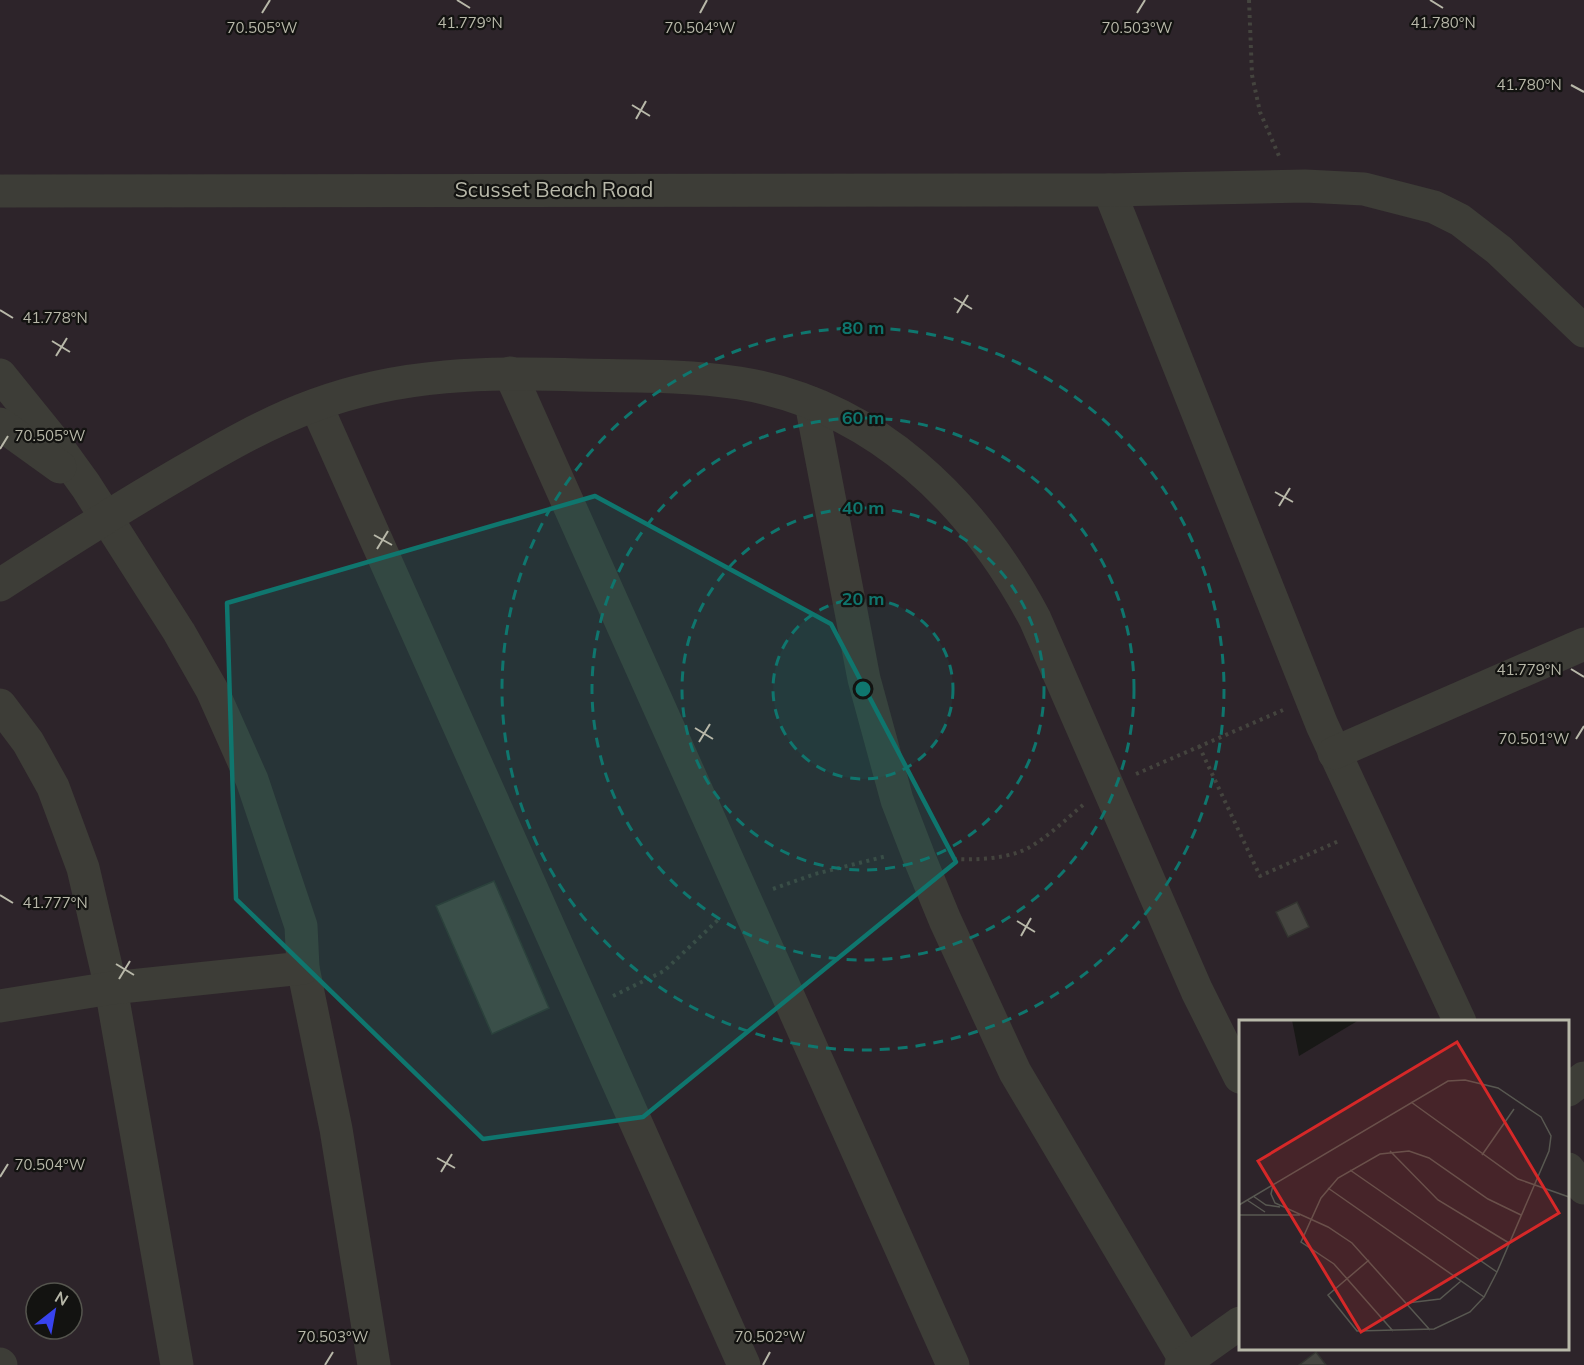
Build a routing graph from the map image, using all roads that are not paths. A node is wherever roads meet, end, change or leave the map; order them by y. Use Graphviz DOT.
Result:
graph roads {
  1 [pos="1108,190"];
  2 [pos="3,193"];
  3 [pos="1584,331"];
  4 [pos="510,373"];
  5 [pos="0,375"];
  6 [pos="811,403"];
  7 [pos="316,405"];
  8 [pos="0,424"];
  9 [pos="86,486"];
  10 [pos="106,516"];
  11 [pos="0,585"];
  12 [pos="1584,644"];
  13 [pos="0,705"];
  14 [pos="1334,753"];
  15 [pos="303,968"];
  16 [pos="111,988"];
  17 [pos="0,1006"];
  18 [pos="1459,1020"];
  19 [pos="1239,1075"];
  20 [pos="1584,1078"];
  21 [pos="1569,1089"];
  22 [pos="1569,1170"];
  23 [pos="1584,1188"];
  24 [pos="1239,1324"];
  25 [pos="379,1361"];
  26 [pos="1184,1363"];
  27 [pos="177,1365"];
  28 [pos="744,1365"];
  29 [pos="953,1365"];
  1 -- 2 [label="street, Scusset Beach Road"];
  1 -- 3 [label="street, Scusset Beach Road"];
  1 -- 14 [label="street"];
  4 -- 6 [label="street"];
  4 -- 7 [label="street"];
  4 -- 29 [label="street"];
  5 -- 9 [label="street"];
  6 -- 19 [label="street"];
  6 -- 26 [label="street"];
  7 -- 10 [label="street"];
  7 -- 28 [label="street"];
  8 -- 9 [label="street"];
  9 -- 10 [label="street"];
  10 -- 11 [label="street"];
  10 -- 15 [label="street"];
  12 -- 14 [label="street"];
  13 -- 16 [label="street"];
  14 -- 18 [label="street"];
  15 -- 16 [label="street"];
  15 -- 25 [label="street"];
  16 -- 17 [label="street"];
  16 -- 27 [label="street"];
  20 -- 21 [label="street"];
  22 -- 23 [label="street"];
  24 -- 26 [label="street"];
}
